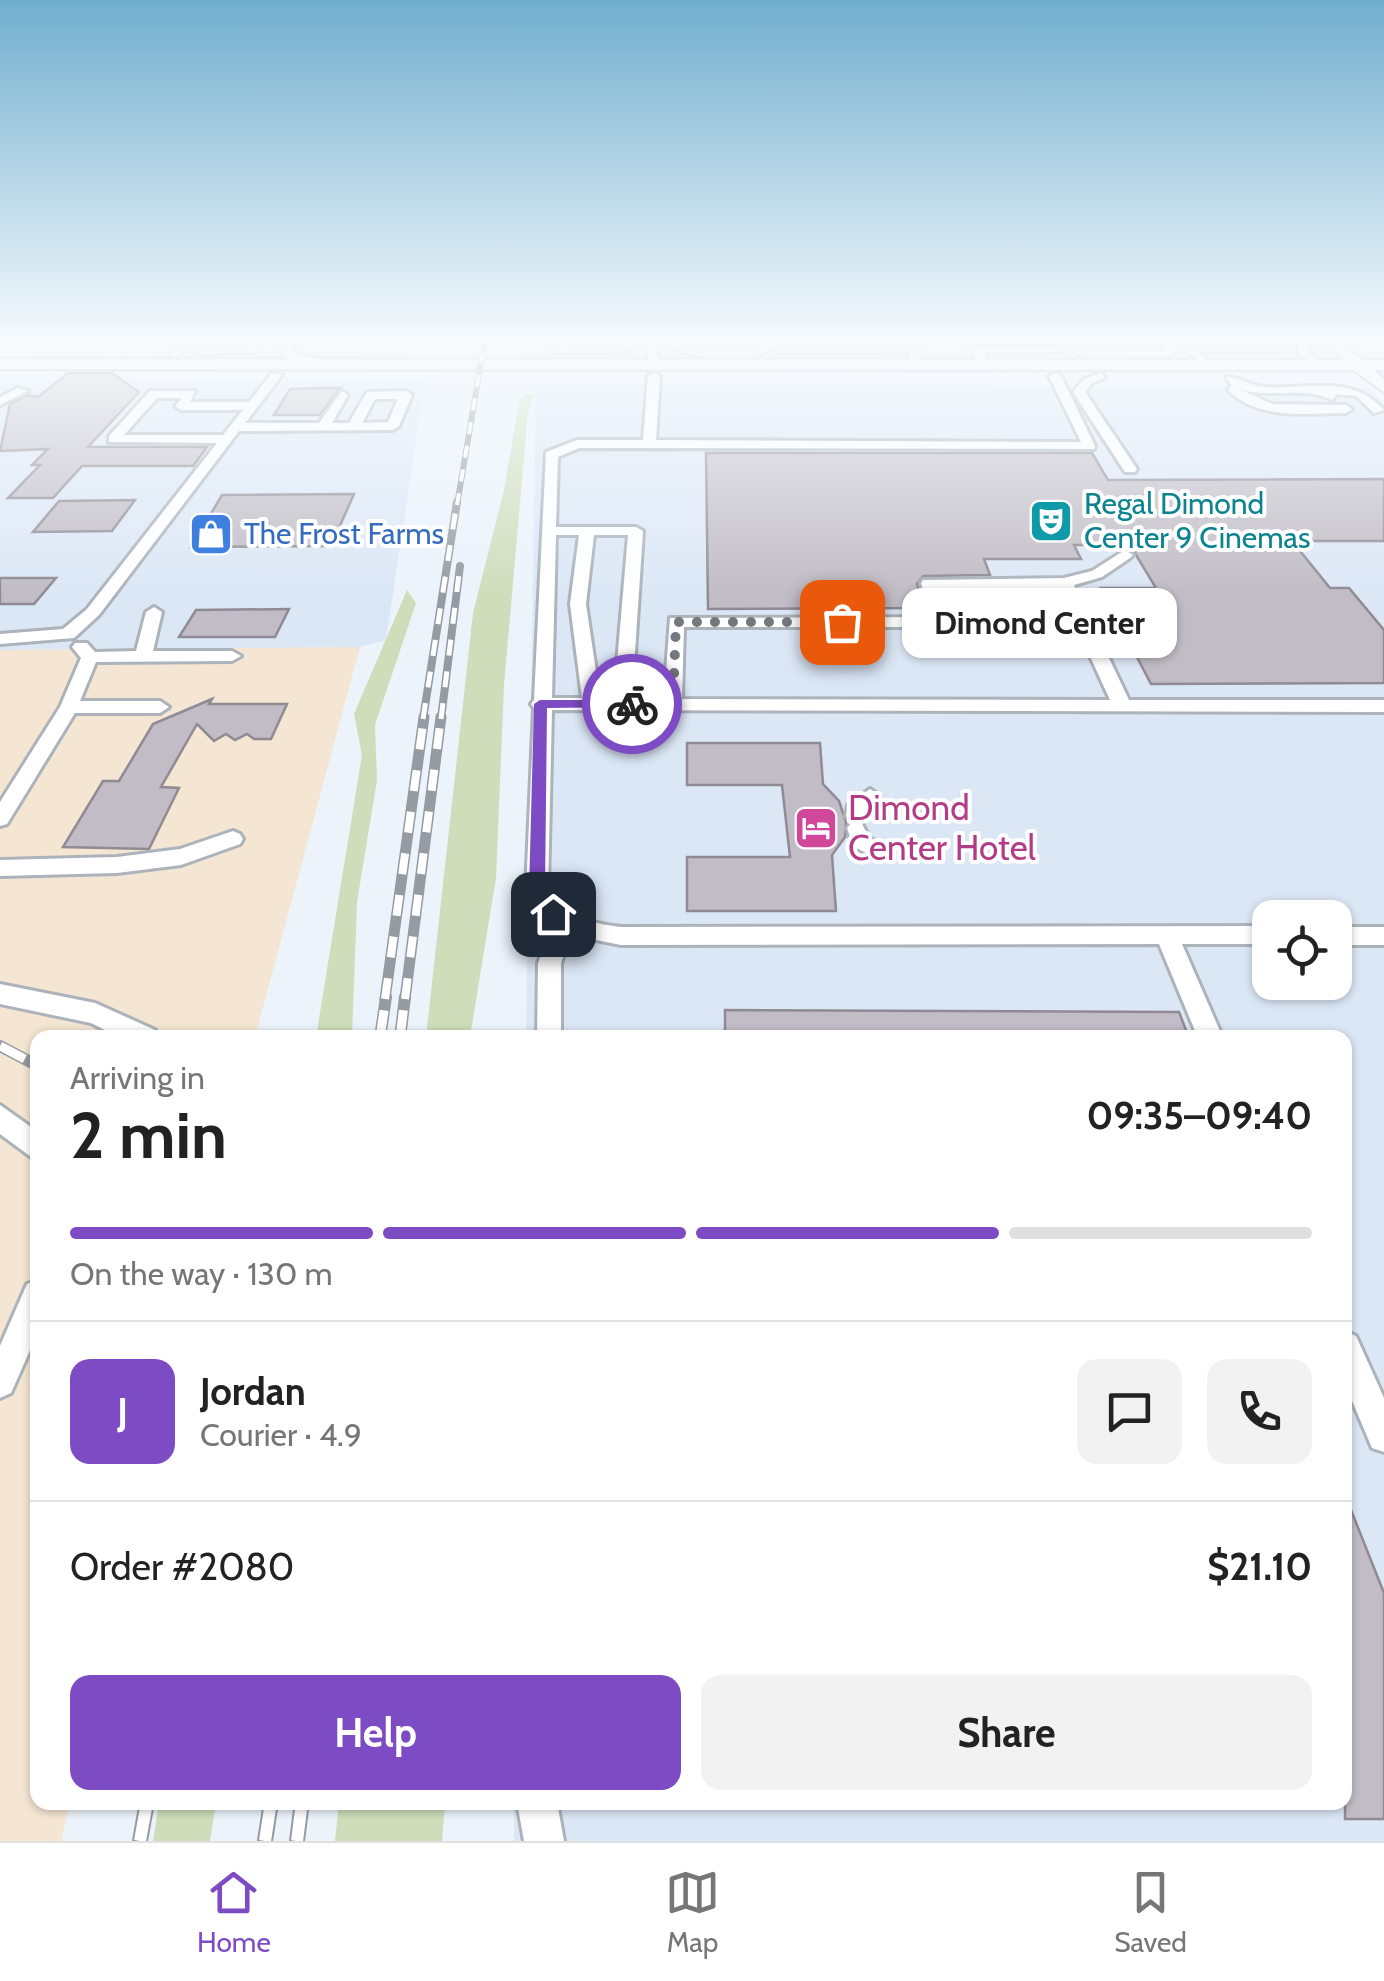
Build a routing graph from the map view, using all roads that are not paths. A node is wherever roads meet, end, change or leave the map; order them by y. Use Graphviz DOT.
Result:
graph roads {
  1 [pos="127,425"];
  2 [pos="240,425"];
  3 [pos="650,425"];
  4 [pos="1081,425"];
  5 [pos="1100,425"];
  6 [pos="354,426"];
  7 [pos="323,427"];
  8 [pos="234,433"];
  9 [pos="649,443"];
  10 [pos="1130,469"];
  11 [pos="548,531"];
  12 [pos="586,531"];
  13 [pos="1125,555"];
  14 [pos="1065,583"];
  15 [pos="154,612"];
  16 [pos="68,634"];
  17 [pos="0,639"];
  18 [pos="143,656"];
  19 [pos="232,656"];
  20 [pos="90,657"];
  21 [pos="540,704"];
  22 [pos="592,704"];
  23 [pos="623,704"];
  24 [pos="673,704"];
  25 [pos="1122,705"];
  26 [pos="1384,706"];
  27 [pos="70,707"];
  28 [pos="160,707"];
  29 [pos="870,796"];
  30 [pos="0,819"];
  31 [pos="233,839"];
  32 [pos="879,852"];
  33 [pos="0,868"];
  34 [pos="566,924"];
  35 [pos="1166,935"];
  36 [pos="1252,936"];
  37 [pos="1352,936"];
  38 [pos="1384,936"];
  39 [pos="0,994"];
  40 [pos="130,1030"];
  41 [pos="548,1030"];
  42 [pos="1208,1030"];
  43 [pos="1,1122"];
  44 [pos="30,1143"];
  45 [pos="30,1313"];
  46 [pos="1352,1362"];
  47 [pos="0,1382"];
  48 [pos="1384,1436"];
  49 [pos="538,1810"];
  50 [pos="544,1841"];
  1 -- 8 [label="street"];
  2 -- 8 [label="street"];
  3 -- 9 [label="street"];
  4 -- 9 [label="street"];
  5 -- 10 [label="street"];
  6 -- 7 [label="street"];
  7 -- 8 [label="street"];
  8 -- 16 [label="street"];
  9 -- 11 [label="street"];
  11 -- 12 [label="street"];
  11 -- 21 [label="street"];
  12 -- 22 [label="street"];
  12 -- 23 [label="street"];
  13 -- 14 [label="street"];
  14 -- 24 [label="street"];
  14 -- 25 [label="street"];
  15 -- 18 [label="street"];
  16 -- 17 [label="street"];
  16 -- 20 [label="street"];
  18 -- 19 [label="street"];
  18 -- 20 [label="street"];
  20 -- 27 [label="street"];
  21 -- 22 [label="street"];
  21 -- 34 [label="street"];
  22 -- 23 [label="street"];
  23 -- 24 [label="street"];
  24 -- 25 [label="street"];
  25 -- 26 [label="street"];
  27 -- 28 [label="street"];
  27 -- 30 [label="street"];
  29 -- 32 [label="street"];
  31 -- 33 [label="street"];
  34 -- 35 [label="street"];
  34 -- 41 [label="street"];
  35 -- 36 [label="street"];
  35 -- 42 [label="street"];
  37 -- 38 [label="street"];
  39 -- 40 [label="street"];
  43 -- 44 [label="street"];
  45 -- 47 [label="street"];
  46 -- 48 [label="street"];
  49 -- 50 [label="street"];
}
